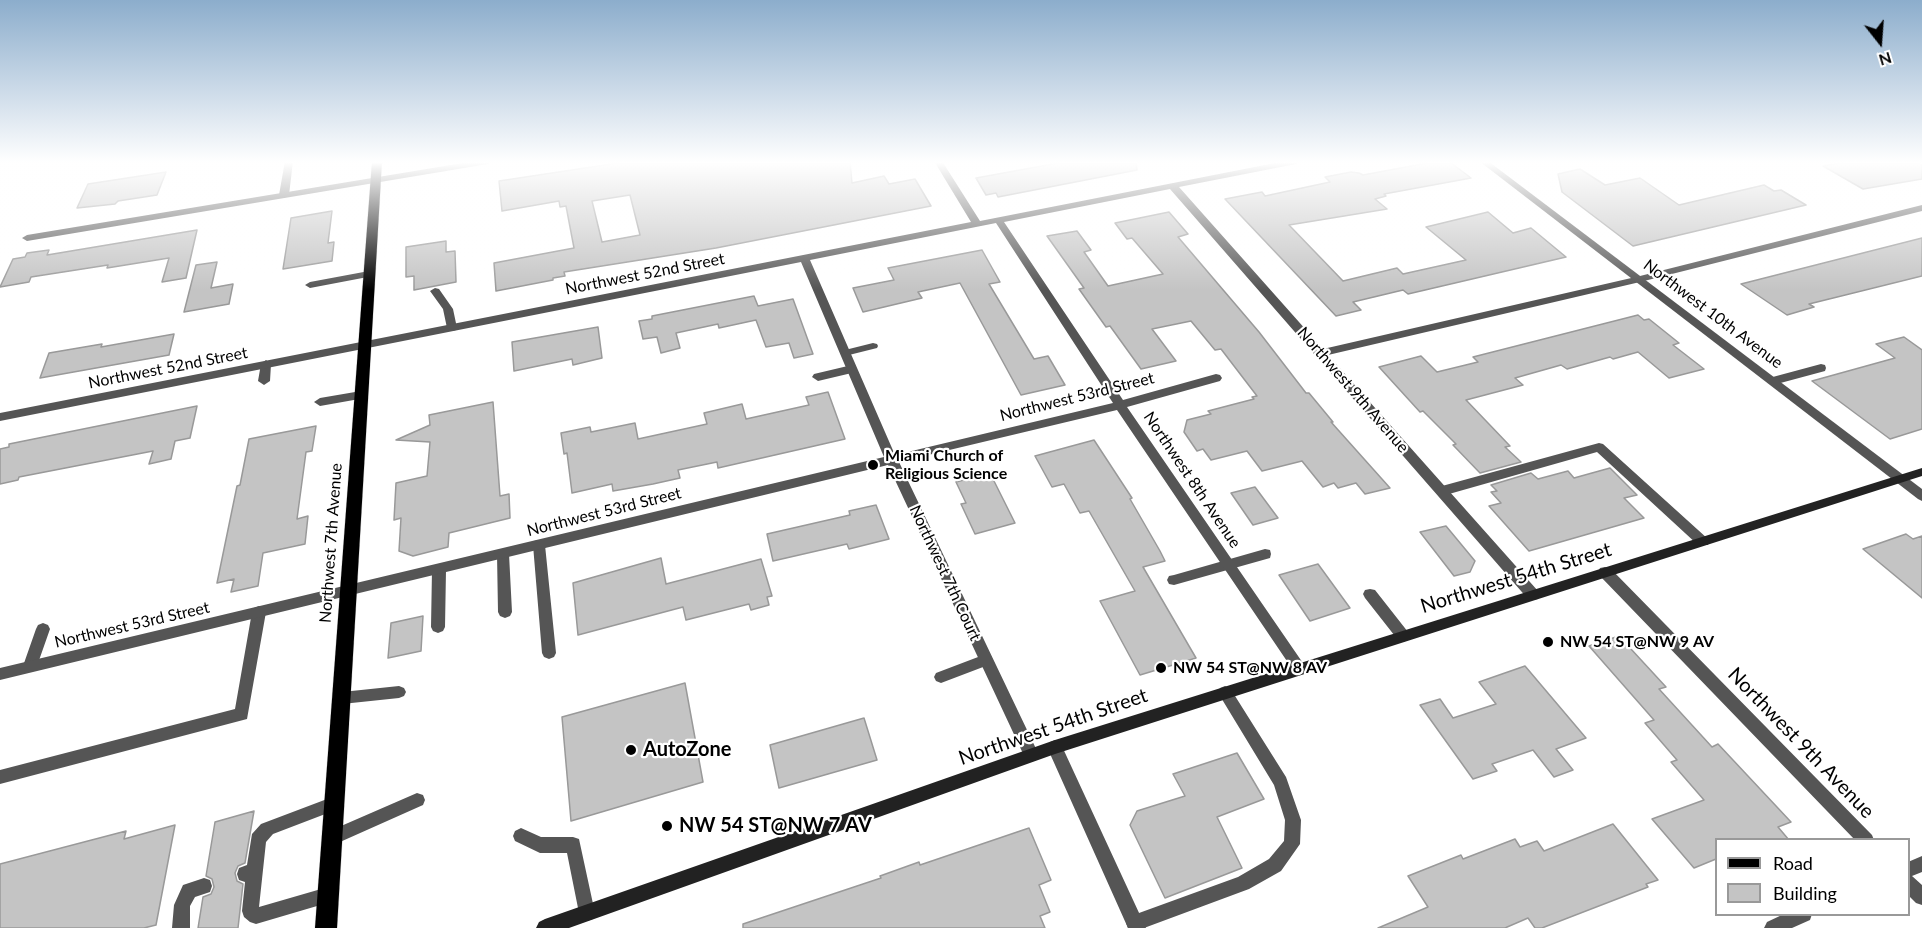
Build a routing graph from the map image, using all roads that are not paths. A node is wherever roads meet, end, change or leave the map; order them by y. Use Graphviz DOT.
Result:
graph roads {
  1 [pos="228,204"];
  2 [pos="373,204"];
  3 [pos="965,204"];
  4 [pos="1073,204"];
  5 [pos="1189,204"];
  6 [pos="1541,204"];
  7 [pos="1922,207"];
  8 [pos="998,219"];
  9 [pos="977,224"];
  10 [pos="27,238"];
  11 [pos="804,258"];
  12 [pos="369,274"];
  13 [pos="1640,279"];
  14 [pos="310,285"];
  15 [pos="435,291"];
  16 [pos="452,328"];
  17 [pos="364,345"];
  18 [pos="873,346"];
  19 [pos="845,353"];
  20 [pos="1321,353"];
  21 [pos="266,364"];
  22 [pos="1821,368"];
  23 [pos="852,369"];
  24 [pos="818,377"];
  25 [pos="1216,378"];
  26 [pos="264,381"];
  27 [pos="1773,381"];
  28 [pos="361,395"];
  29 [pos="320,402"];
  30 [pos="1120,405"];
  31 [pos="0,417"];
  32 [pos="891,459"];
  33 [pos="1922,472"];
  34 [pos="1900,479"];
  35 [pos="1442,491"];
  36 [pos="1922,495"];
  37 [pos="1702,542"];
  38 [pos="539,545"];
  39 [pos="503,554"];
  40 [pos="1265,554"];
  41 [pos="1229,565"];
  42 [pos="439,570"];
  43 [pos="1605,572"];
  44 [pos="1174,580"];
  45 [pos="349,591"];
  46 [pos="1370,594"];
  47 [pos="1533,595"];
  48 [pos="259,612"];
  49 [pos="506,612"];
  50 [pos="438,627"];
  51 [pos="43,629"];
  52 [pos="1403,636"];
  53 [pos="549,653"];
  54 [pos="986,660"];
  55 [pos="30,666"];
  56 [pos="1300,669"];
  57 [pos="0,674"];
  58 [pos="941,677"];
  59 [pos="399,692"];
  60 [pos="1225,692"];
  61 [pos="342,698"];
  62 [pos="1055,747"];
  63 [pos="1031,755"];
  64 [pos="0,777"];
  65 [pos="417,800"];
  66 [pos="334,803"];
  67 [pos="521,836"];
  68 [pos="331,838"];
  69 [pos="1864,838"];
  70 [pos="1910,885"];
  71 [pos="204,886"];
  72 [pos="328,895"];
  73 [pos="1922,897"];
  74 [pos="587,913"];
  75 [pos="1802,916"];
  76 [pos="1135,925"];
  77 [pos="181,928"];
  78 [pos="326,928"];
  79 [pos="545,928"];
  80 [pos="1773,928"];
  1 -- 10 [label="street"];
  2 -- 12 [label="main road, Northwest 7th Avenue"];
  3 -- 9 [label="street"];
  4 -- 8 [label="street, Northwest 52nd Street"];
  5 -- 20 [label="street, Northwest 9th Avenue"];
  6 -- 13 [label="street, Northwest 10th Avenue"];
  7 -- 13 [label="street"];
  8 -- 9 [label="street, Northwest 52nd Street"];
  8 -- 30 [label="street, Northwest 8th Avenue"];
  9 -- 11 [label="street, Northwest 52nd Street"];
  11 -- 16 [label="street, Northwest 52nd Street"];
  11 -- 19 [label="street, Northwest 7th Court"];
  12 -- 14 [label="street"];
  12 -- 17 [label="main road, Northwest 7th Avenue"];
  13 -- 20 [label="street"];
  13 -- 27 [label="street, Northwest 10th Avenue"];
  15 -- 16 [label="street"];
  16 -- 17 [label="street, Northwest 52nd Street"];
  17 -- 21 [label="street, Northwest 52nd Street"];
  17 -- 28 [label="main road, Northwest 7th Avenue"];
  18 -- 19 [label="street"];
  19 -- 23 [label="street, Northwest 7th Court"];
  20 -- 35 [label="street, Northwest 9th Avenue"];
  21 -- 26 [label="street"];
  21 -- 31 [label="street, Northwest 52nd Street"];
  22 -- 27 [label="street"];
  23 -- 24 [label="street"];
  23 -- 32 [label="street, Northwest 7th Court"];
  25 -- 30 [label="street, Northwest 53rd Street"];
  27 -- 34 [label="street, Northwest 10th Avenue"];
  28 -- 29 [label="street"];
  28 -- 45 [label="main road, Northwest 7th Avenue"];
  30 -- 32 [label="street, Northwest 53rd Street"];
  30 -- 41 [label="street, Northwest 8th Avenue"];
  32 -- 38 [label="street, Northwest 53rd Street"];
  32 -- 54 [label="street, Northwest 7th Court"];
  33 -- 34 [label="main road, Northwest 54th Street"];
  34 -- 36 [label="street, Northwest 10th Avenue"];
  34 -- 37 [label="main road, Northwest 54th Street"];
  35 -- 37 [label="street"];
  35 -- 47 [label="street, Northwest 9th Avenue"];
  37 -- 43 [label="main road, Northwest 54th Street"];
  38 -- 39 [label="street, Northwest 53rd Street"];
  38 -- 53 [label="street"];
  39 -- 42 [label="street, Northwest 53rd Street"];
  39 -- 49 [label="street"];
  40 -- 41 [label="street"];
  41 -- 44 [label="street"];
  41 -- 56 [label="street, Northwest 8th Avenue"];
  42 -- 45 [label="street, Northwest 53rd Street"];
  42 -- 50 [label="street"];
  43 -- 47 [label="main road, Northwest 54th Street"];
  43 -- 69 [label="street, Northwest 9th Avenue"];
  45 -- 48 [label="street, Northwest 53rd Street"];
  45 -- 61 [label="main road, Northwest 7th Avenue"];
  46 -- 52 [label="street"];
  47 -- 52 [label="main road, Northwest 54th Street"];
  48 -- 55 [label="street, Northwest 53rd Street"];
  48 -- 64 [label="street"];
  51 -- 55 [label="street"];
  52 -- 56 [label="main road, Northwest 54th Street"];
  54 -- 58 [label="street"];
  54 -- 63 [label="street, Northwest 7th Court"];
  55 -- 57 [label="street, Northwest 53rd Street"];
  56 -- 60 [label="main road, Northwest 54th Street"];
  59 -- 61 [label="street"];
  60 -- 62 [label="main road, Northwest 54th Street"];
  60 -- 76 [label="street"];
  61 -- 66 [label="main road, Northwest 7th Avenue"];
  62 -- 63 [label="main road, Northwest 54th Street"];
  62 -- 76 [label="street"];
  63 -- 74 [label="main road, Northwest 54th Street"];
  65 -- 68 [label="street"];
  66 -- 68 [label="main road, Northwest 7th Avenue"];
  66 -- 72 [label="street"];
  67 -- 74 [label="street"];
  68 -- 72 [label="main road, Northwest 7th Avenue"];
  70 -- 73 [label="street"];
  71 -- 77 [label="street"];
  72 -- 78 [label="main road, Northwest 7th Avenue"];
  74 -- 79 [label="main road, Northwest 54th Street"];
  75 -- 80 [label="street"];
}
